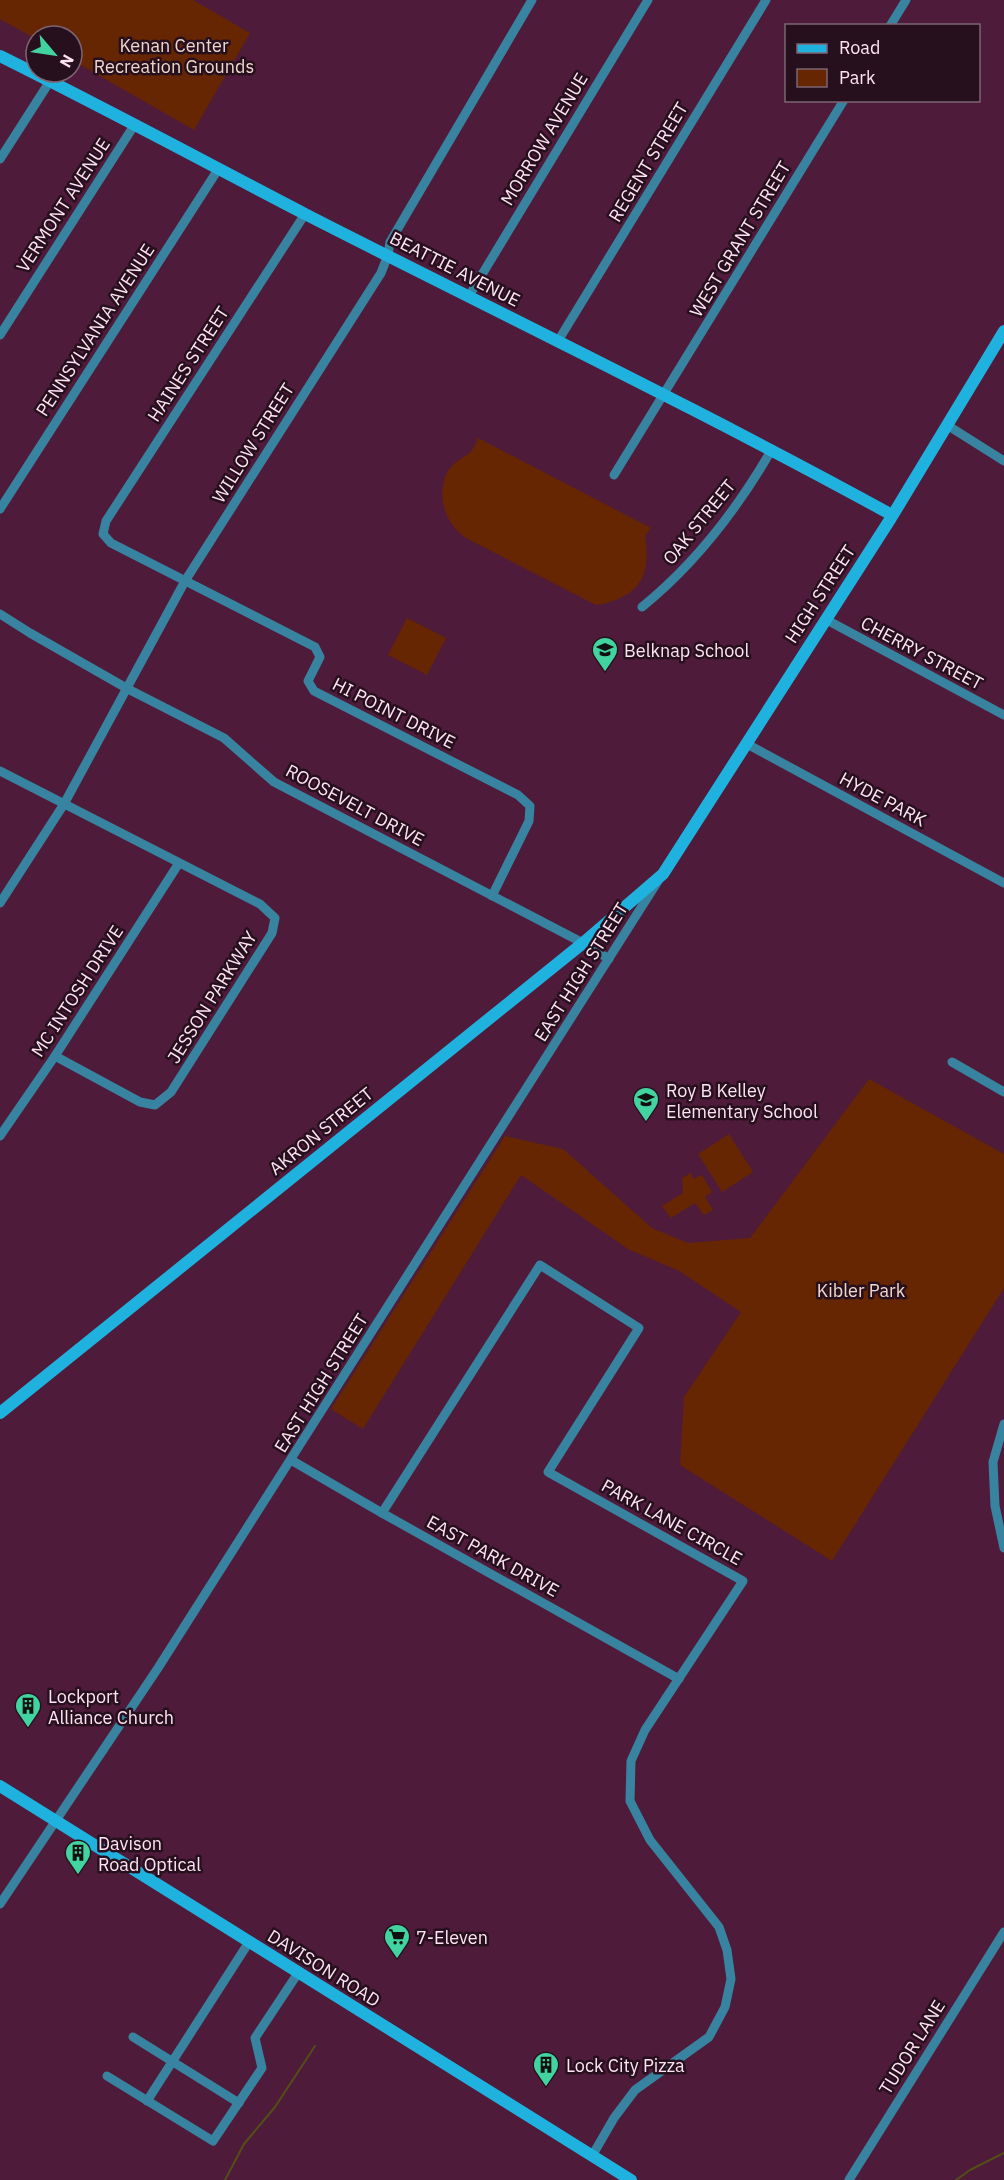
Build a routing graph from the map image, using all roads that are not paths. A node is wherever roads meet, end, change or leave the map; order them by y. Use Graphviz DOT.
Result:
graph roads {
  1 [pos="532,0"];
  2 [pos="648,0"];
  3 [pos="766,0"];
  4 [pos="906,0"];
  5 [pos="891,24"];
  6 [pos="0,56"];
  7 [pos="24,68"];
  8 [pos="48,84"];
  9 [pos="56,84"];
  10 [pos="843,102"];
  11 [pos="135,124"];
  12 [pos="0,159"];
  13 [pos="219,168"];
  14 [pos="305,214"];
  15 [pos="388,255"];
  16 [pos="469,296"];
  17 [pos="1004,331"];
  18 [pos="0,335"];
  19 [pos="558,341"];
  20 [pos="664,395"];
  21 [pos="947,425"];
  22 [pos="772,449"];
  23 [pos="1004,461"];
  24 [pos="614,475"];
  25 [pos="0,509"];
  26 [pos="892,515"];
  27 [pos="103,534"];
  28 [pos="185,581"];
  29 [pos="642,607"];
  30 [pos="0,614"];
  31 [pos="825,620"];
  32 [pos="128,689"];
  33 [pos="1004,715"];
  34 [pos="747,744"];
  35 [pos="0,771"];
  36 [pos="64,804"];
  37 [pos="179,863"];
  38 [pos="663,874"];
  39 [pos="1004,883"];
  40 [pos="492,896"];
  41 [pos="0,903"];
  42 [pos="583,943"];
  43 [pos="609,958"];
  44 [pos="56,1056"];
  45 [pos="952,1062"];
  46 [pos="1004,1092"];
  47 [pos="0,1136"];
  48 [pos="0,1413"];
  49 [pos="1004,1424"];
  50 [pos="291,1460"];
  51 [pos="381,1513"];
  52 [pos="1004,1548"];
  53 [pos="679,1679"];
  54 [pos="0,1786"];
  55 [pos="55,1821"];
  56 [pos="0,1904"];
  57 [pos="1004,1932"];
  58 [pos="249,1942"];
  59 [pos="298,1973"];
  60 [pos="133,2037"];
  61 [pos="172,2060"];
  62 [pos="107,2076"];
  63 [pos="147,2101"];
  64 [pos="238,2103"];
  65 [pos="592,2156"];
  66 [pos="631,2180"];
  67 [pos="849,2180"];
  1 -- 15 [label="street, WILLOW STREET"];
  2 -- 16 [label="street, MORROW AVENUE"];
  3 -- 19 [label="street, REGENT STREET"];
  4 -- 5 [label="street"];
  6 -- 7 [label="street, BEATTIE AVENUE"];
  8 -- 12 [label="street"];
  9 -- 11 [label="street, BEATTIE AVENUE"];
  10 -- 20 [label="street, WEST GRANT STREET"];
  11 -- 13 [label="street, BEATTIE AVENUE"];
  11 -- 18 [label="street, VERMONT AVENUE"];
  13 -- 14 [label="street, BEATTIE AVENUE"];
  13 -- 25 [label="street, PENNSYLVANIA AVENUE"];
  14 -- 15 [label="street, BEATTIE AVENUE"];
  14 -- 27 [label="street, HAINES STREET"];
  15 -- 16 [label="street, BEATTIE AVENUE"];
  15 -- 28 [label="street, WILLOW STREET"];
  16 -- 19 [label="street, BEATTIE AVENUE"];
  17 -- 21 [label="street, HIGH STREET"];
  19 -- 20 [label="street, BEATTIE AVENUE"];
  20 -- 22 [label="street, BEATTIE AVENUE"];
  20 -- 24 [label="street, WEST GRANT STREET"];
  21 -- 23 [label="street"];
  21 -- 26 [label="street, HIGH STREET"];
  22 -- 26 [label="street, BEATTIE AVENUE"];
  22 -- 29 [label="street, OAK STREET"];
  26 -- 31 [label="street, HIGH STREET"];
  27 -- 28 [label="street, HI POINT DRIVE"];
  28 -- 32 [label="street, WILLOW STREET"];
  28 -- 40 [label="street, HI POINT DRIVE"];
  30 -- 32 [label="street, ROOSEVELT DRIVE"];
  31 -- 33 [label="street, CHERRY STREET"];
  31 -- 34 [label="street, HIGH STREET"];
  32 -- 36 [label="street, WILLOW STREET"];
  32 -- 40 [label="street, ROOSEVELT DRIVE"];
  34 -- 38 [label="street, HIGH STREET"];
  34 -- 39 [label="street, HYDE PARK"];
  35 -- 36 [label="street, JESSON PARKWAY"];
  36 -- 37 [label="street, JESSON PARKWAY"];
  36 -- 41 [label="street, WILLOW STREET"];
  37 -- 44 [label="street, MC INTOSH DRIVE"];
  37 -- 44 [label="street, JESSON PARKWAY"];
  38 -- 42 [label="street, AKRON STREET"];
  38 -- 43 [label="street, EAST HIGH STREET"];
  40 -- 42 [label="street, ROOSEVELT DRIVE"];
  42 -- 43 [label="street, ROOSEVELT DRIVE"];
  42 -- 48 [label="street, AKRON STREET"];
  43 -- 50 [label="street, EAST HIGH STREET"];
  44 -- 47 [label="street, MC INTOSH DRIVE"];
  45 -- 46 [label="street"];
  49 -- 52 [label="street"];
  50 -- 51 [label="street, EAST PARK DRIVE"];
  50 -- 55 [label="street, EAST HIGH STREET"];
  51 -- 53 [label="street, EAST PARK DRIVE"];
  51 -- 53 [label="street, PARK LANE CIRCLE"];
  53 -- 65 [label="street, PARK LANE CIRCLE"];
  54 -- 55 [label="street, DAVISON ROAD"];
  55 -- 56 [label="street, EAST HIGH STREET"];
  55 -- 58 [label="street, DAVISON ROAD"];
  57 -- 67 [label="street, TUDOR LANE"];
  58 -- 59 [label="street, DAVISON ROAD"];
  58 -- 61 [label="street"];
  59 -- 64 [label="street"];
  59 -- 65 [label="street, DAVISON ROAD"];
  60 -- 61 [label="street"];
  61 -- 63 [label="street"];
  61 -- 64 [label="street"];
  62 -- 63 [label="street"];
  63 -- 64 [label="street"];
  65 -- 66 [label="street, DAVISON ROAD"];
}
